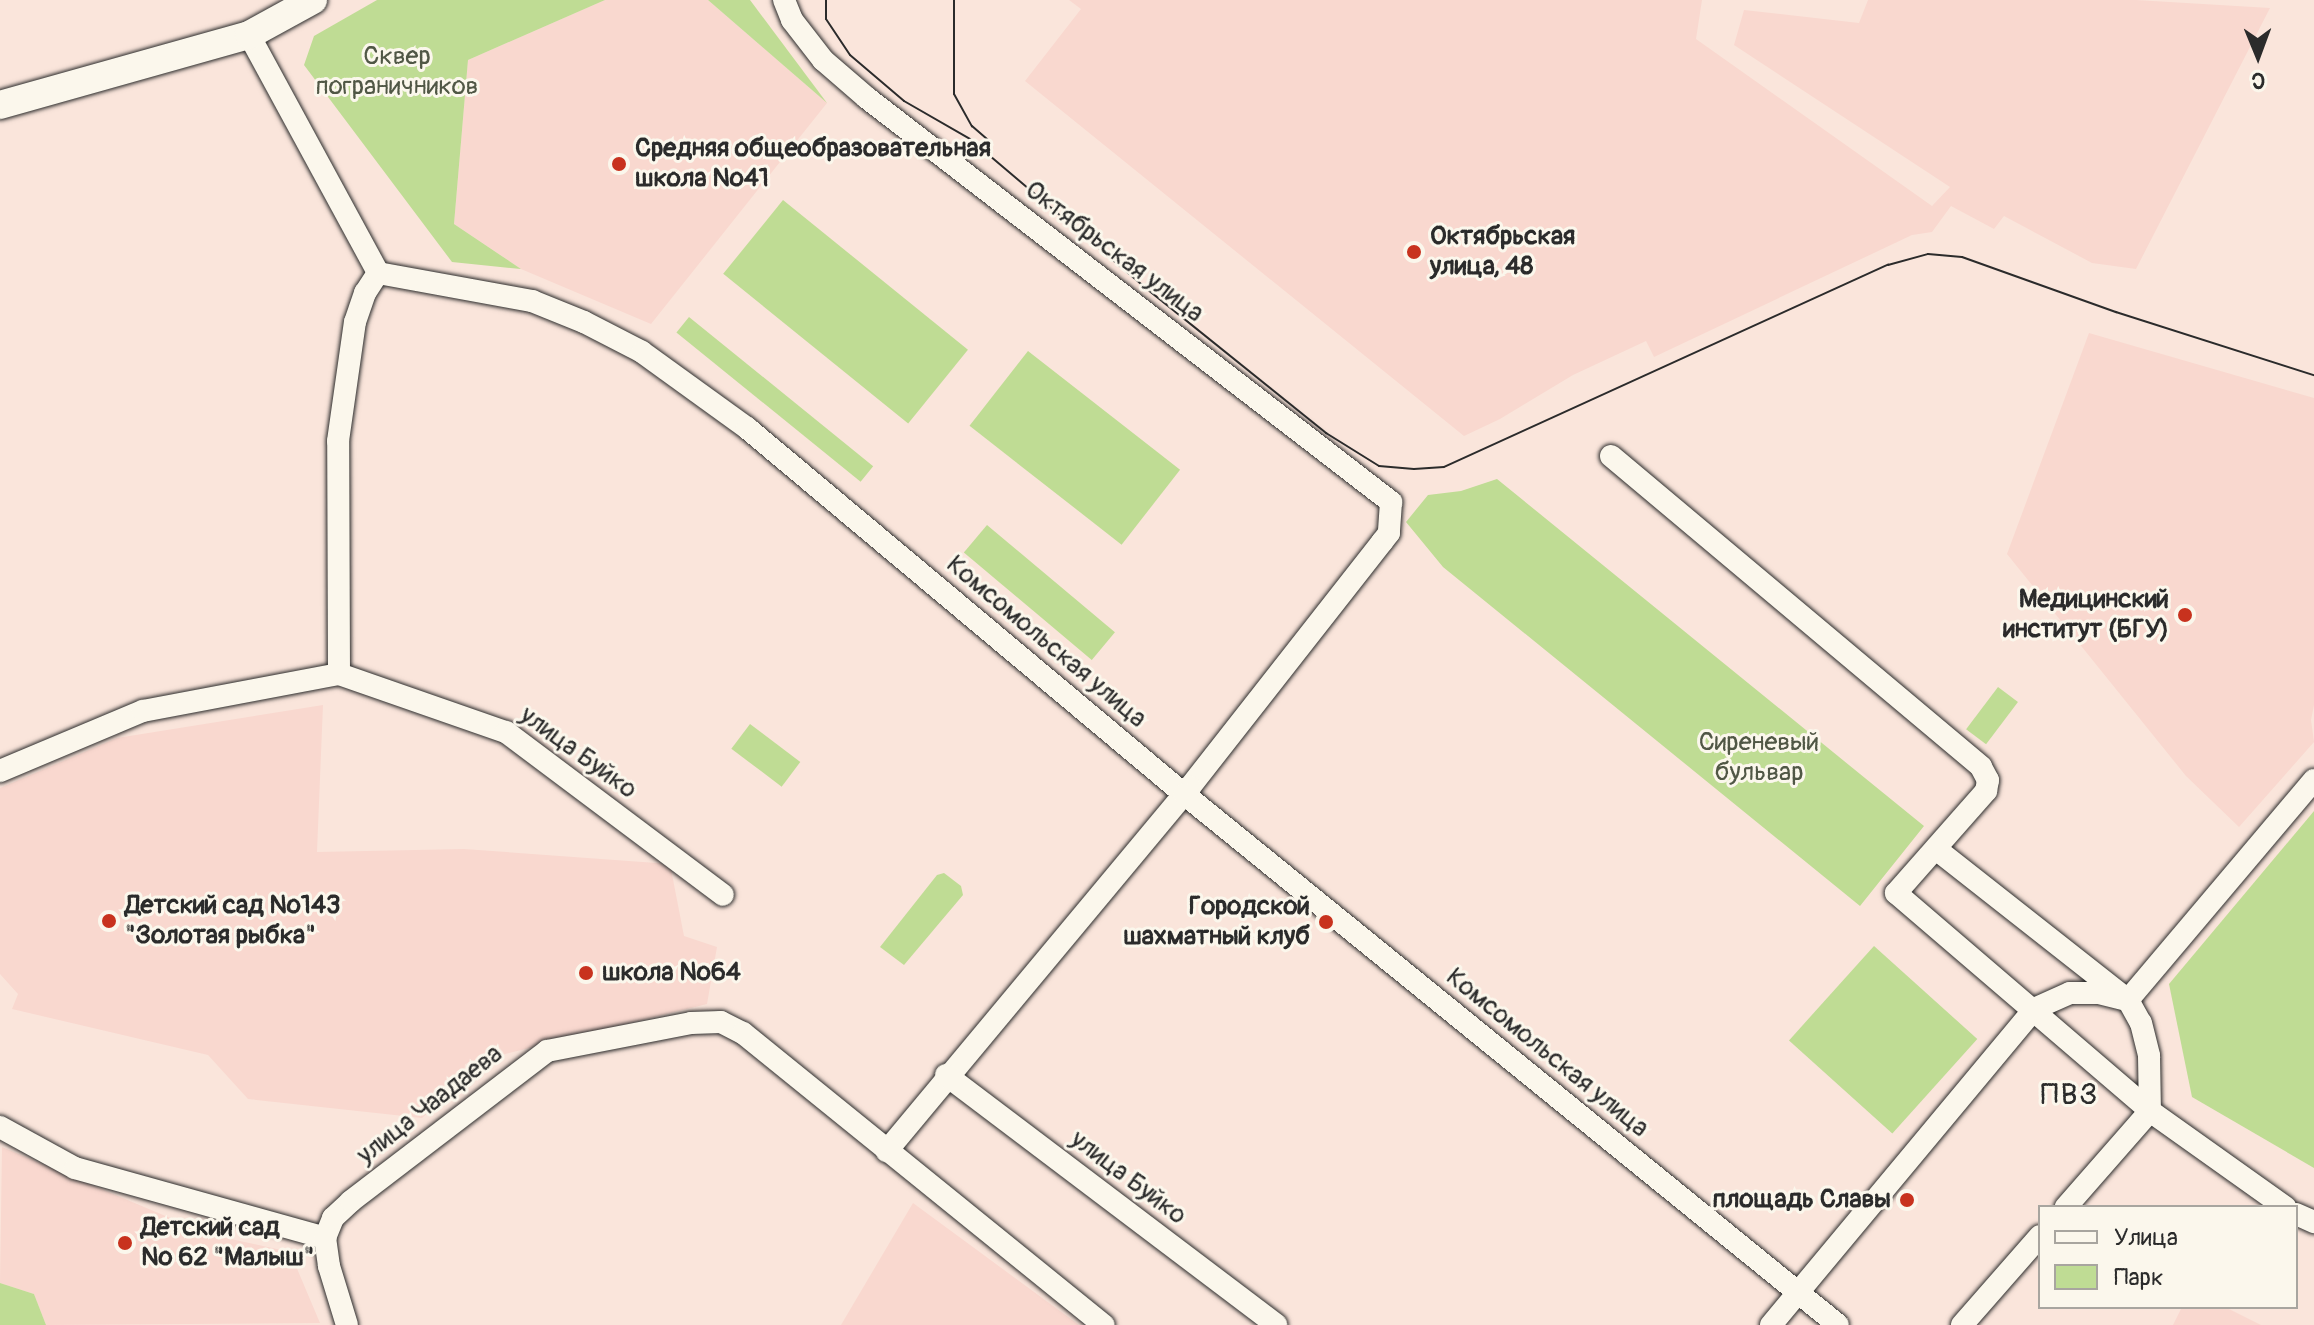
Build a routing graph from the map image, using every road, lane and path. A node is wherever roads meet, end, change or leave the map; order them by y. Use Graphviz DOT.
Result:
graph roads {
  1 [pos="313,0"];
  2 [pos="784,0"];
  3 [pos="249,35"];
  4 [pos="0,105"];
  5 [pos="378,273"];
  6 [pos="1611,456"];
  7 [pos="339,674"];
  8 [pos="0,771"];
  9 [pos="2314,780"];
  10 [pos="1184,794"];
  11 [pos="1936,849"];
  12 [pos="723,895"];
  13 [pos="2128,1000"];
  14 [pos="2034,1009"];
  15 [pos="946,1075"];
  16 [pos="2150,1111"];
  17 [pos="0,1127"];
  18 [pos="887,1151"];
  19 [pos="2068,1205"];
  20 [pos="2282,1205"];
  21 [pos="325,1238"];
  22 [pos="2038,1238"];
  23 [pos="1798,1292"];
  24 [pos="347,1325"];
  25 [pos="1103,1325"];
  26 [pos="1276,1325"];
  27 [pos="1771,1325"];
  28 [pos="1838,1325"];
  29 [pos="1962,1325"];
  1 -- 3 [label="main road"];
  2 -- 10 [label="street, Октябрьская улица"];
  3 -- 4 [label="main road"];
  3 -- 5 [label="street"];
  5 -- 7 [label="street"];
  5 -- 10 [label="street, Комсомольская улица"];
  6 -- 11 [label="street"];
  7 -- 8 [label="street"];
  7 -- 12 [label="street, улица Буйко"];
  9 -- 13 [label="street"];
  10 -- 15 [label="street"];
  10 -- 23 [label="street, Комсомольская улица"];
  11 -- 13 [label="street"];
  11 -- 14 [label="street"];
  13 -- 14 [label="street"];
  13 -- 16 [label="street"];
  14 -- 16 [label="street"];
  14 -- 23 [label="street"];
  15 -- 18 [label="street"];
  15 -- 26 [label="street, улица Буйко"];
  16 -- 19 [label="street"];
  16 -- 20 [label="street"];
  17 -- 21 [label="street"];
  18 -- 21 [label="street, улица Чаадаева"];
  18 -- 25 [label="street, улица Чаадаева"];
  21 -- 24 [label="street"];
  22 -- 29 [label="street"];
  23 -- 27 [label="street"];
  23 -- 28 [label="street, Комсомольская улица"];
}
